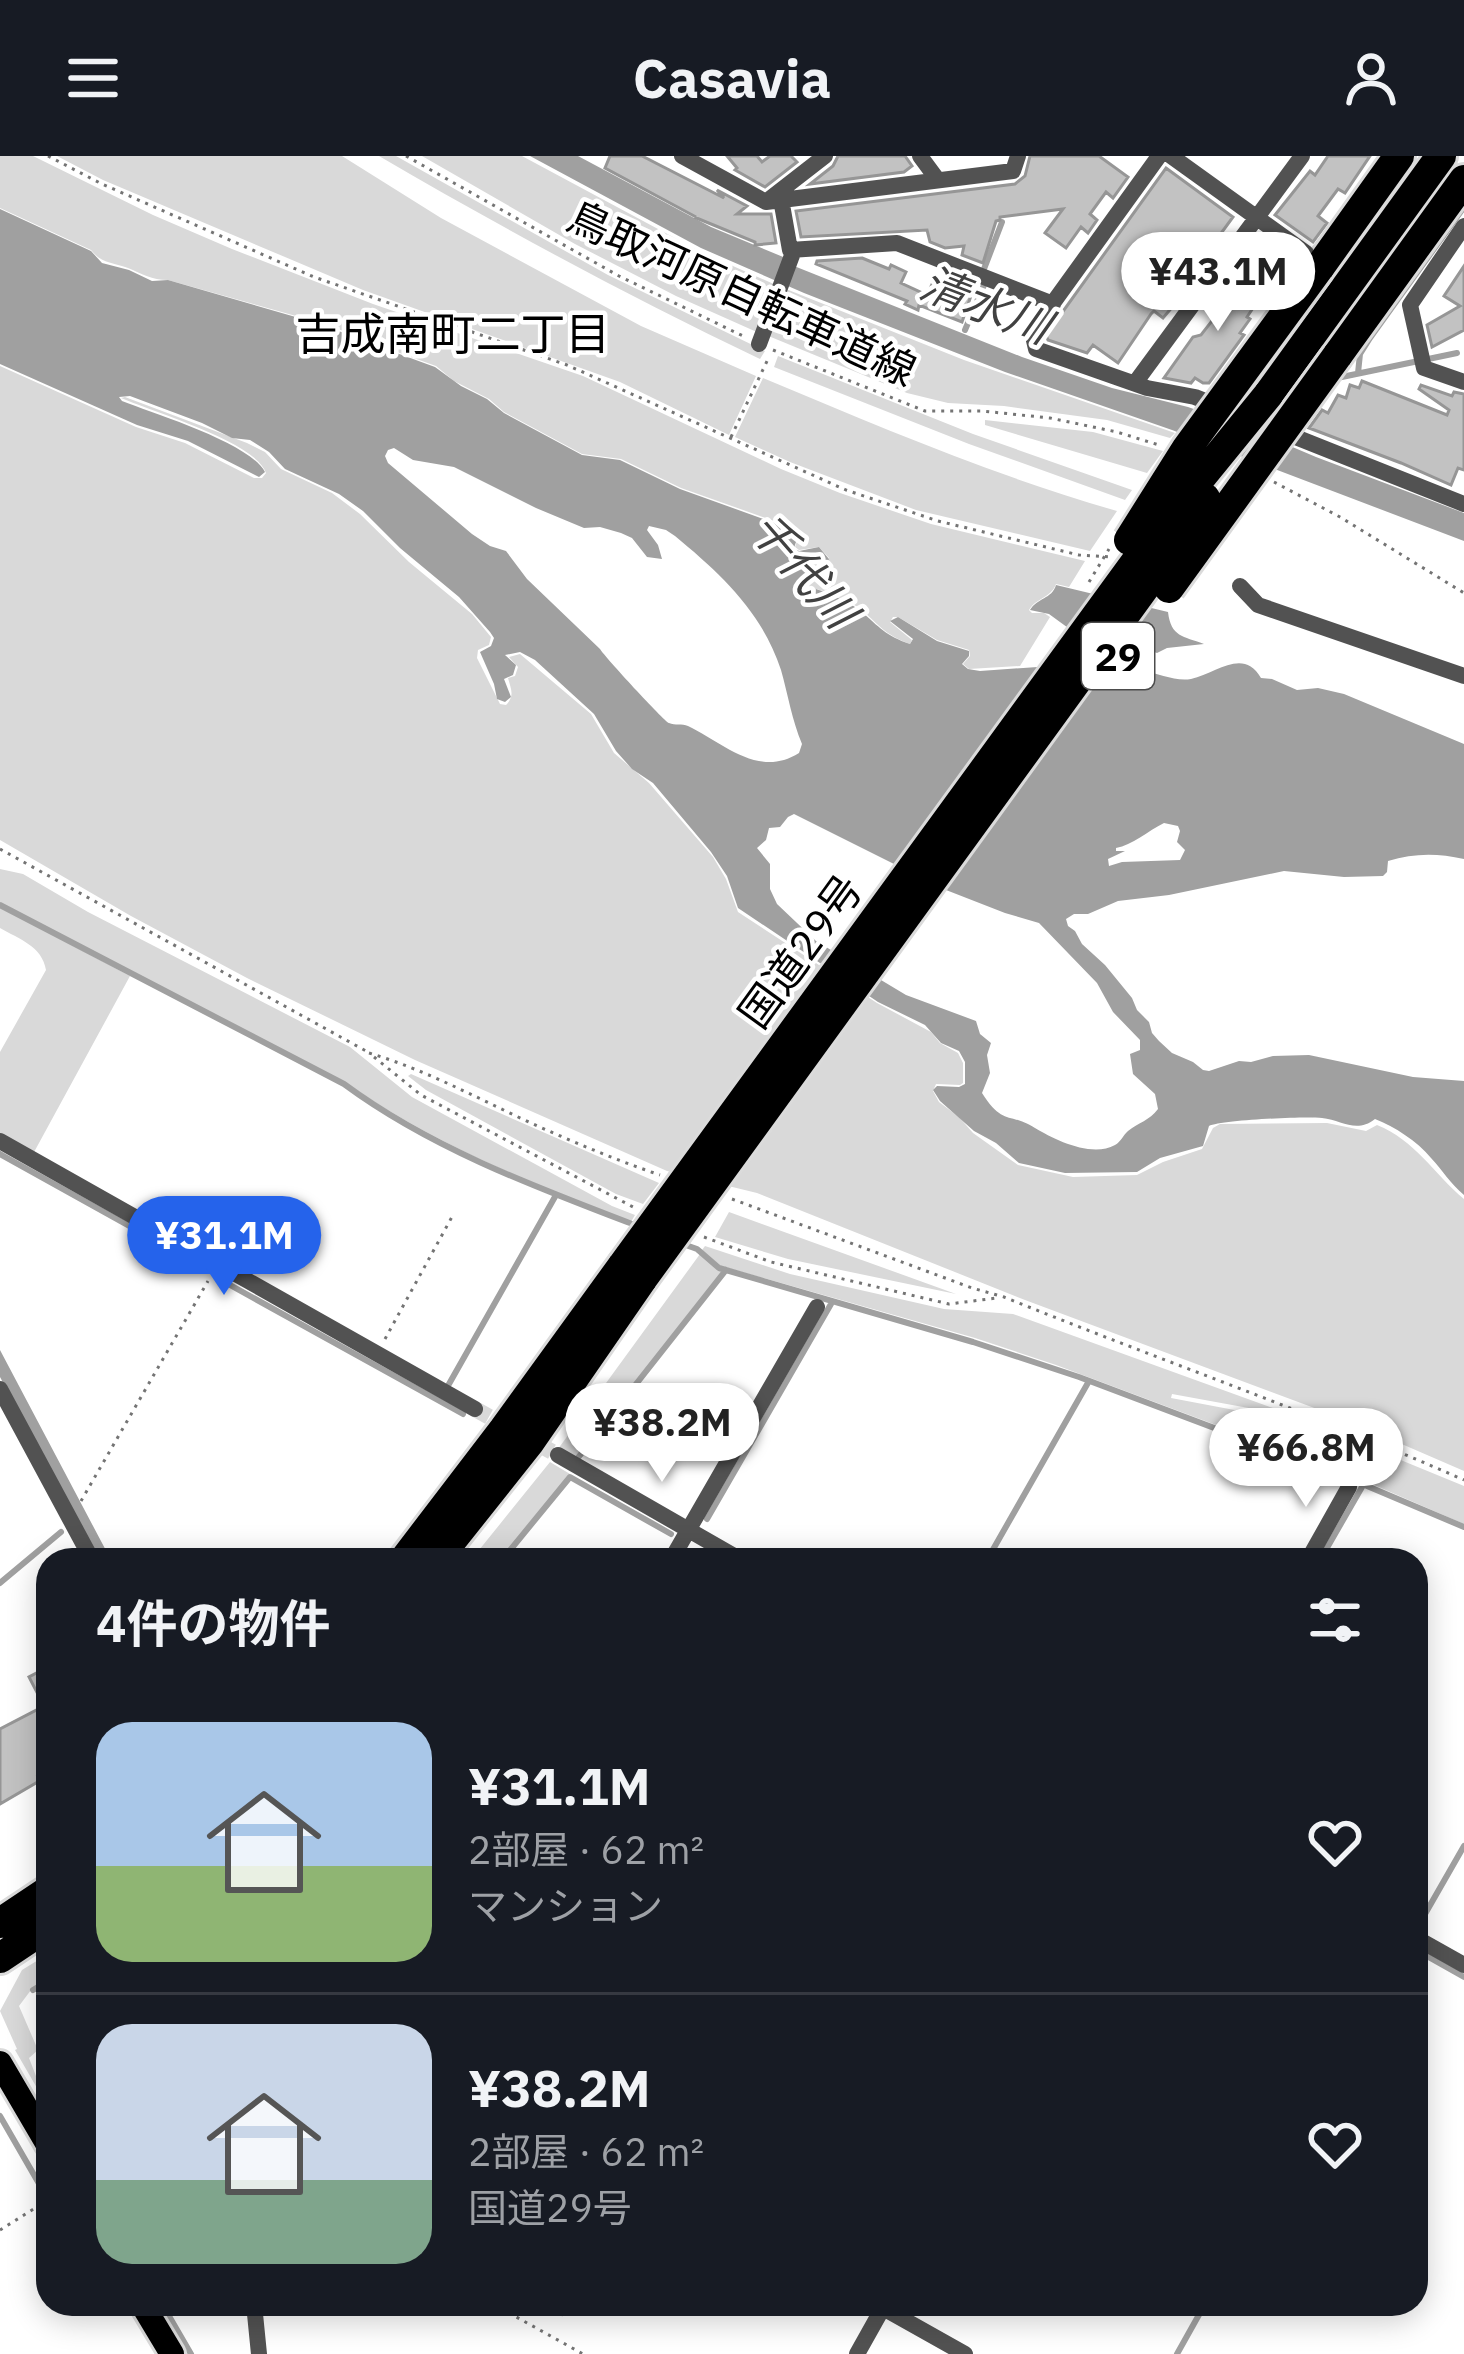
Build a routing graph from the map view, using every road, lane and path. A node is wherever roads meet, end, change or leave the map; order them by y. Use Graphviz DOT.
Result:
graph roads {
  1 [pos="48,156"];
  2 [pos="406,156"];
  3 [pos="682,156"];
  4 [pos="825,156"];
  5 [pos="920,156"];
  6 [pos="1018,156"];
  7 [pos="1159,156"];
  8 [pos="1171,156"];
  9 [pos="1302,156"];
  10 [pos="1400,156"];
  11 [pos="1422,156"];
  12 [pos="1441,156"];
  13 [pos="707,161"];
  14 [pos="937,179"];
  15 [pos="1464,180"];
  16 [pos="774,201"];
  17 [pos="1256,218"];
  18 [pos="1464,226"];
  19 [pos="793,255"];
  20 [pos="1313,260"];
  21 [pos="1053,304"];
  22 [pos="766,346"];
  23 [pos="1464,382"];
  24 [pos="1135,383"];
  25 [pos="1261,390"];
  26 [pos="730,439"];
  27 [pos="1162,446"];
  28 [pos="1273,481"];
  29 [pos="1464,504"];
  30 [pos="1126,559"];
  31 [pos="1240,586"];
  32 [pos="1464,593"];
  33 [pos="1464,676"];
  34 [pos="989,764"];
  35 [pos="0,849"];
  36 [pos="886,943"];
  37 [pos="0,1142"];
  38 [pos="649,1214"];
  39 [pos="453,1215"];
  40 [pos="704,1237"];
  41 [pos="218,1264"];
  42 [pos="633,1271"];
  43 [pos="972,1288"];
  44 [pos="1004,1298"];
  45 [pos="817,1307"];
  46 [pos="377,1354"];
  47 [pos="0,1389"];
  48 [pos="475,1409"];
  49 [pos="558,1455"];
  50 [pos="1464,1480"];
  51 [pos="1349,1487"];
  52 [pos="65,1514"];
  53 [pos="688,1530"];
  54 [pos="85,1548"];
  55 [pos="413,1548"];
  56 [pos="446,1548"];
  57 [pos="678,1548"];
  58 [pos="720,1548"];
  59 [pos="1315,1548"];
  60 [pos="36,1900"];
  61 [pos="0,1923"];
  62 [pos="36,1935"];
  63 [pos="1428,1945"];
  64 [pos="0,1958"];
  65 [pos="1464,1965"];
  66 [pos="3,2072"];
  67 [pos="36,2126"];
  68 [pos="36,2208"];
  69 [pos="0,2230"];
  70 [pos="149,2316"];
  71 [pos="255,2316"];
  72 [pos="515,2316"];
  73 [pos="876,2316"];
  74 [pos="901,2316"];
  75 [pos="172,2354"];
  76 [pos="259,2354"];
  77 [pos="583,2354"];
  78 [pos="857,2354"];
  79 [pos="965,2354"];
  1 -- 26 [label="path"];
  2 -- 22 [label="path, 鳥取河原自転車道線"];
  3 -- 13 [label="street"];
  4 -- 16 [label="street"];
  5 -- 14 [label="street"];
  6 -- 14 [label="street"];
  7 -- 21 [label="street"];
  8 -- 17 [label="street"];
  9 -- 17 [label="street"];
  10 -- 20 [label="highway, 29"];
  11 -- 25 [label="highway, 29"];
  12 -- 25 [label="highway, 国道29号 / 29"];
  13 -- 16 [label="street"];
  14 -- 16 [label="street"];
  15 -- 36 [label="highway, 29, bridge"];
  16 -- 19 [label="street"];
  17 -- 20 [label="street"];
  17 -- 24 [label="street"];
  18 -- 23 [label="street"];
  19 -- 21 [label="street"];
  19 -- 22 [label="street"];
  20 -- 34 [label="highway, 29, bridge"];
  21 -- 24 [label="street"];
  22 -- 26 [label="path"];
  22 -- 27 [label="path, 鳥取河原自転車道線"];
  24 -- 29 [label="street"];
  25 -- 34 [label="highway, 国道29号 / 29, bridge"];
  25 -- 36 [label="highway, 国道29号 / 29, bridge"];
  26 -- 30 [label="path"];
  28 -- 32 [label="path"];
  31 -- 33 [label="street"];
  34 -- 42 [label="highway, 国道29号 / 29, bridge"];
  35 -- 38 [label="path"];
  36 -- 42 [label="highway, 国道29号 / 29, bridge"];
  37 -- 41 [label="street"];
  39 -- 46 [label="path"];
  40 -- 44 [label="path"];
  41 -- 46 [label="street"];
  41 -- 52 [label="path"];
  42 -- 55 [label="highway, 国道29号 / 29"];
  42 -- 56 [label="highway, 国道29号 / 29"];
  43 -- 44 [label="path"];
  44 -- 50 [label="path"];
  45 -- 53 [label="street"];
  46 -- 48 [label="street"];
  47 -- 52 [label="street"];
  49 -- 53 [label="street"];
  51 -- 59 [label="street"];
  52 -- 54 [label="street"];
  53 -- 57 [label="street"];
  53 -- 58 [label="street"];
  60 -- 61 [label="highway"];
  62 -- 64 [label="highway"];
  63 -- 65 [label="street"];
  66 -- 67 [label="main road"];
  68 -- 69 [label="path"];
  70 -- 75 [label="main road"];
  71 -- 76 [label="street"];
  72 -- 77 [label="path"];
  73 -- 78 [label="street"];
  74 -- 79 [label="street"];
}
